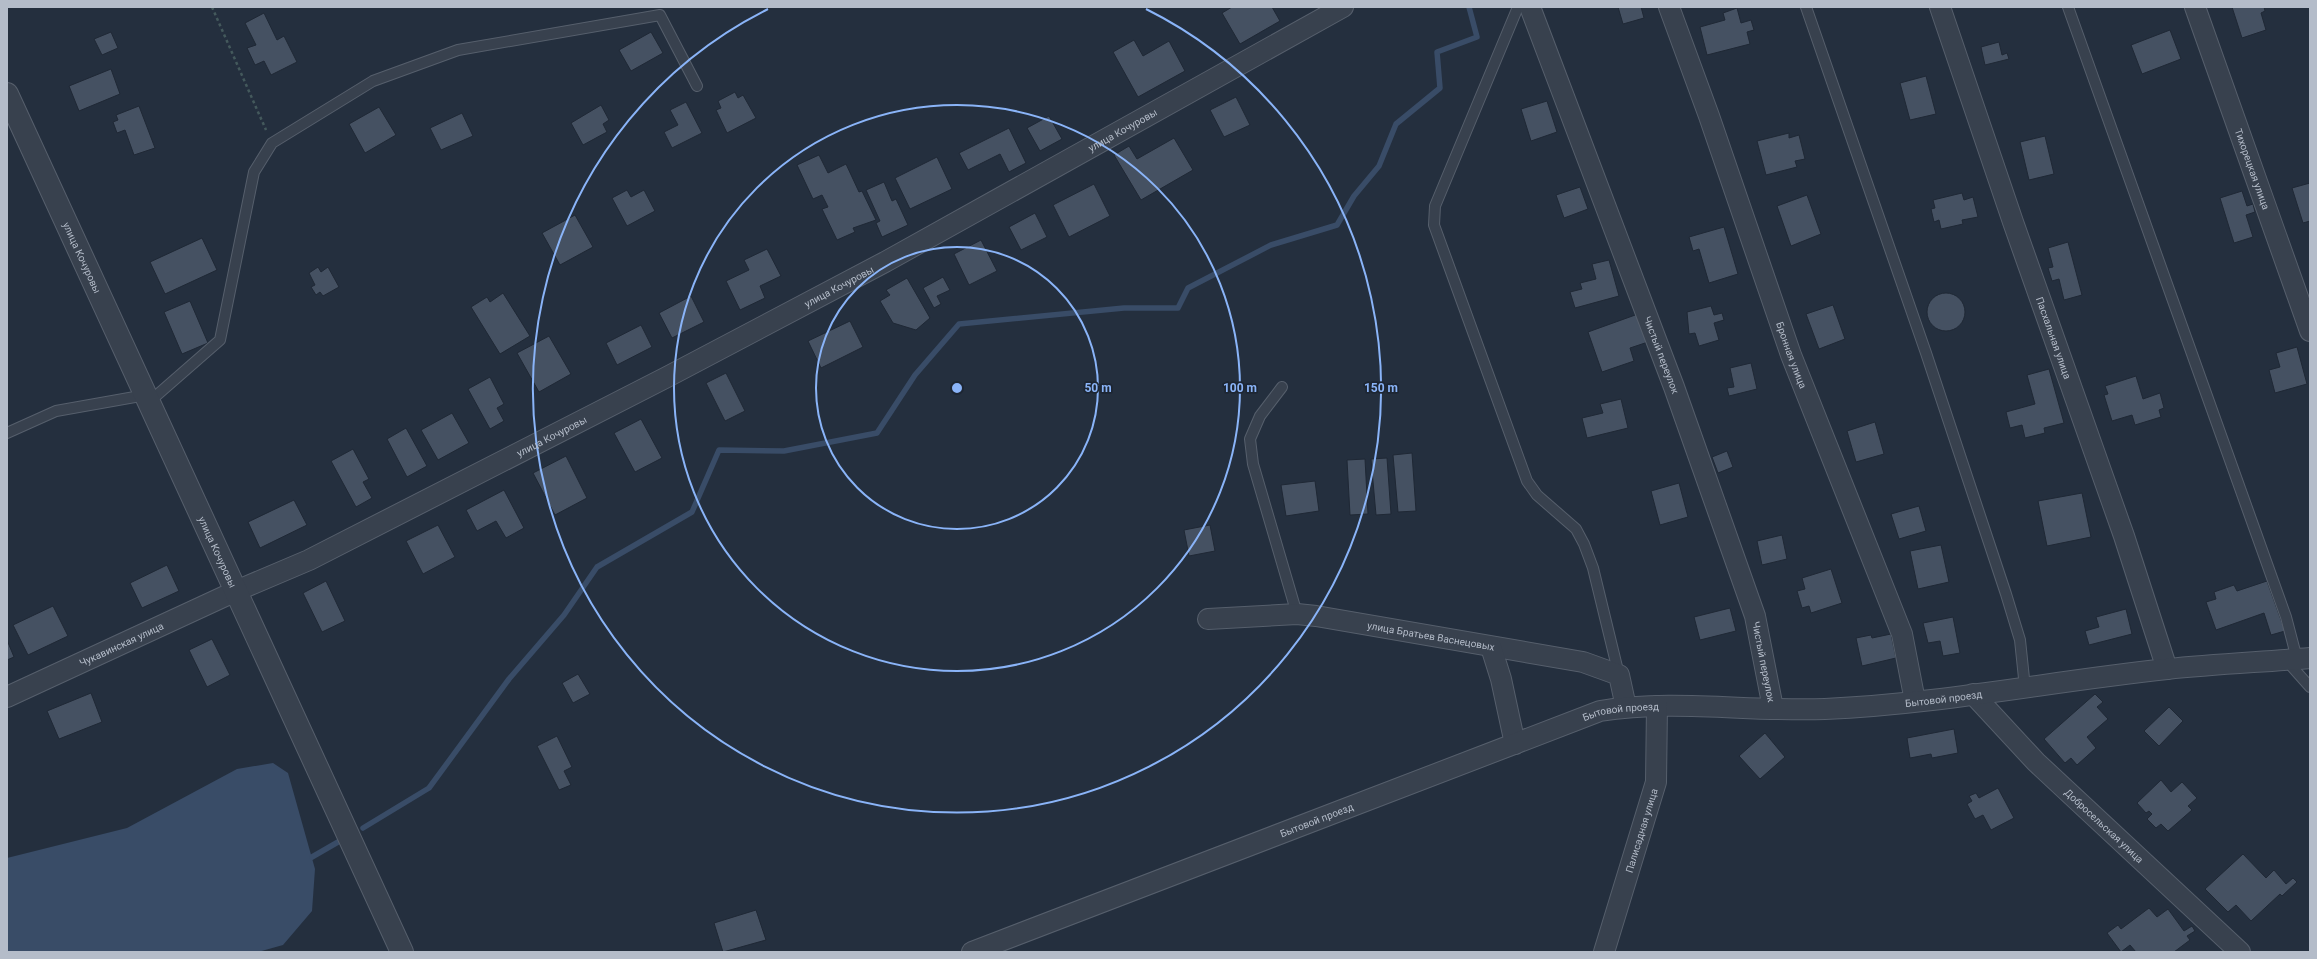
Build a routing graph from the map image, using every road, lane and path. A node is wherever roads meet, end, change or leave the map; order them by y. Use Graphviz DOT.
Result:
graph roads {
  1 [pos="212,7"];
  2 [pos="1343,7"];
  3 [pos="1518,7"];
  4 [pos="1530,7"];
  5 [pos="1669,7"];
  6 [pos="1806,7"];
  7 [pos="1940,7"];
  8 [pos="2068,7"];
  9 [pos="2195,7"];
  10 [pos="697,86"];
  11 [pos="7,94"];
  12 [pos="272,143"];
  13 [pos="2310,331"];
  14 [pos="1282,387"];
  15 [pos="148,399"];
  16 [pos="7,433"];
  17 [pos="236,592"];
  18 [pos="1297,614"];
  19 [pos="1208,619"];
  20 [pos="1491,647"];
  21 [pos="2297,659"];
  22 [pos="2167,669"];
  23 [pos="1619,676"];
  24 [pos="2310,687"];
  25 [pos="2025,688"];
  26 [pos="1973,694"];
  27 [pos="7,697"];
  28 [pos="1915,701"];
  29 [pos="1657,706"];
  30 [pos="1626,707"];
  31 [pos="1773,708"];
  32 [pos="1515,744"];
  33 [pos="402,952"];
  34 [pos="972,952"];
  35 [pos="1604,952"];
  36 [pos="2240,952"];
  1 -- 12 [label="path"];
  2 -- 17 [label="street, улица Кочуровы"];
  3 -- 23 [label="lane"];
  4 -- 31 [label="street, Чистый переулок"];
  5 -- 28 [label="street, Бронная улица"];
  6 -- 25 [label="lane"];
  7 -- 22 [label="street, Пасхальная улица"];
  8 -- 21 [label="lane"];
  9 -- 13 [label="street, Тихорецкая улица"];
  10 -- 12 [label="lane"];
  11 -- 15 [label="street, улица Кочуровы"];
  12 -- 15 [label="lane"];
  14 -- 18 [label="lane"];
  15 -- 16 [label="lane"];
  15 -- 17 [label="street, улица Кочуровы"];
  17 -- 27 [label="street, Чукавинская улица"];
  17 -- 33 [label="street"];
  18 -- 19 [label="street, улица Братьев Васнецовых"];
  18 -- 20 [label="street, улица Братьев Васнецовых"];
  20 -- 23 [label="street, улица Братьев Васнецовых"];
  20 -- 32 [label="street"];
  21 -- 22 [label="street, Бытовой проезд"];
  21 -- 24 [label="lane"];
  22 -- 25 [label="street, Бытовой проезд"];
  23 -- 30 [label="street"];
  25 -- 26 [label="street, Бытовой проезд"];
  26 -- 28 [label="street, Бытовой проезд"];
  26 -- 36 [label="street, Добросельская улица"];
  28 -- 31 [label="street, Бытовой проезд"];
  29 -- 30 [label="street, Бытовой проезд"];
  29 -- 31 [label="street, Бытовой проезд"];
  29 -- 35 [label="street, Палисадная улица"];
  30 -- 32 [label="street, Бытовой проезд"];
  32 -- 34 [label="street, Бытовой проезд"];
}
